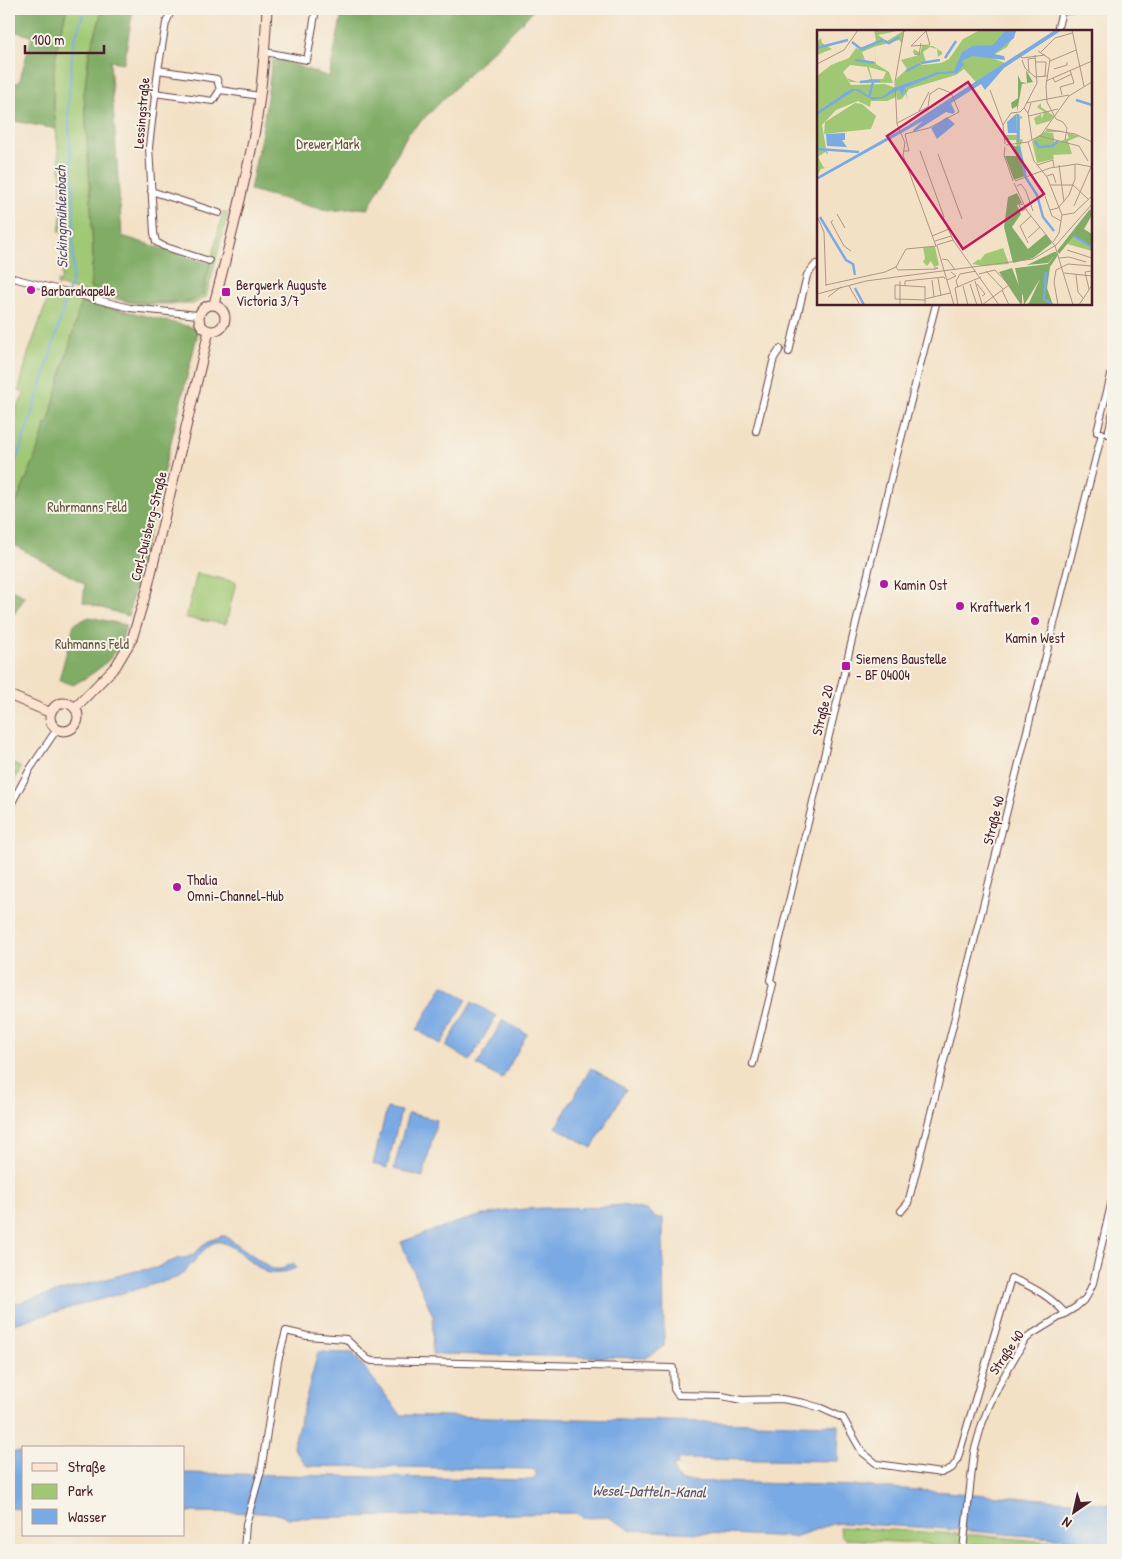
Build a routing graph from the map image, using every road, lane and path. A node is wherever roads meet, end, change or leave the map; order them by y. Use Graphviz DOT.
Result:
graph roads {
  1 [pos="172,9"];
  2 [pos="267,9"];
  3 [pos="316,9"];
  4 [pos="1053,9"];
  5 [pos="1094,9"];
  6 [pos="1062,11"];
  7 [pos="1058,30"];
  8 [pos="265,52"];
  9 [pos="158,70"];
  10 [pos="220,90"];
  11 [pos="154,94"];
  12 [pos="260,96"];
  13 [pos="151,191"];
  14 [pos="219,213"];
  15 [pos="209,261"];
  16 [pos="816,264"];
  17 [pos="9,278"];
  18 [pos="214,304"];
  19 [pos="936,305"];
  20 [pos="198,315"];
  21 [pos="209,331"];
  22 [pos="780,349"];
  23 [pos="789,352"];
  24 [pos="1113,367"];
  25 [pos="1113,412"];
  26 [pos="756,431"];
  27 [pos="1102,433"];
  28 [pos="9,696"];
  29 [pos="75,708"];
  30 [pos="51,713"];
  31 [pos="57,729"];
  32 [pos="9,808"];
  33 [pos="753,1064"];
  34 [pos="1113,1168"];
  35 [pos="1113,1176"];
  36 [pos="1113,1196"];
  37 [pos="901,1211"];
  38 [pos="1065,1313"];
  39 [pos="244,1550"];
  40 [pos="964,1550"];
  1 -- 9 [label="street, Lessingstraße"];
  2 -- 8 [label="main road"];
  3 -- 8 [label="street"];
  4 -- 6 [label="street"];
  5 -- 6 [label="street"];
  6 -- 7 [label="street"];
  8 -- 12 [label="main road"];
  9 -- 10 [label="street"];
  9 -- 11 [label="street, Lessingstraße"];
  10 -- 11 [label="street"];
  10 -- 12 [label="street"];
  11 -- 13 [label="street, Lessingstraße"];
  12 -- 18 [label="main road"];
  13 -- 14 [label="street"];
  13 -- 15 [label="street, Lessingstraße"];
  16 -- 23 [label="street"];
  17 -- 20 [label="street"];
  18 -- 20 [label="main road"];
  18 -- 21 [label="main road"];
  19 -- 33 [label="street, Straße 20"];
  20 -- 21 [label="main road"];
  21 -- 29 [label="main road, Carl-Duisberg-Straße"];
  22 -- 26 [label="street"];
  24 -- 27 [label="street"];
  25 -- 27 [label="street, Straße 40"];
  27 -- 37 [label="street, Straße 40"];
  28 -- 30 [label="main road"];
  29 -- 30 [label="main road"];
  29 -- 31 [label="main road"];
  30 -- 31 [label="main road"];
  31 -- 32 [label="street"];
  34 -- 35 [label="street"];
  36 -- 38 [label="street, Straße 40"];
  38 -- 39 [label="street"];
  38 -- 40 [label="street, Straße 40"];
}
